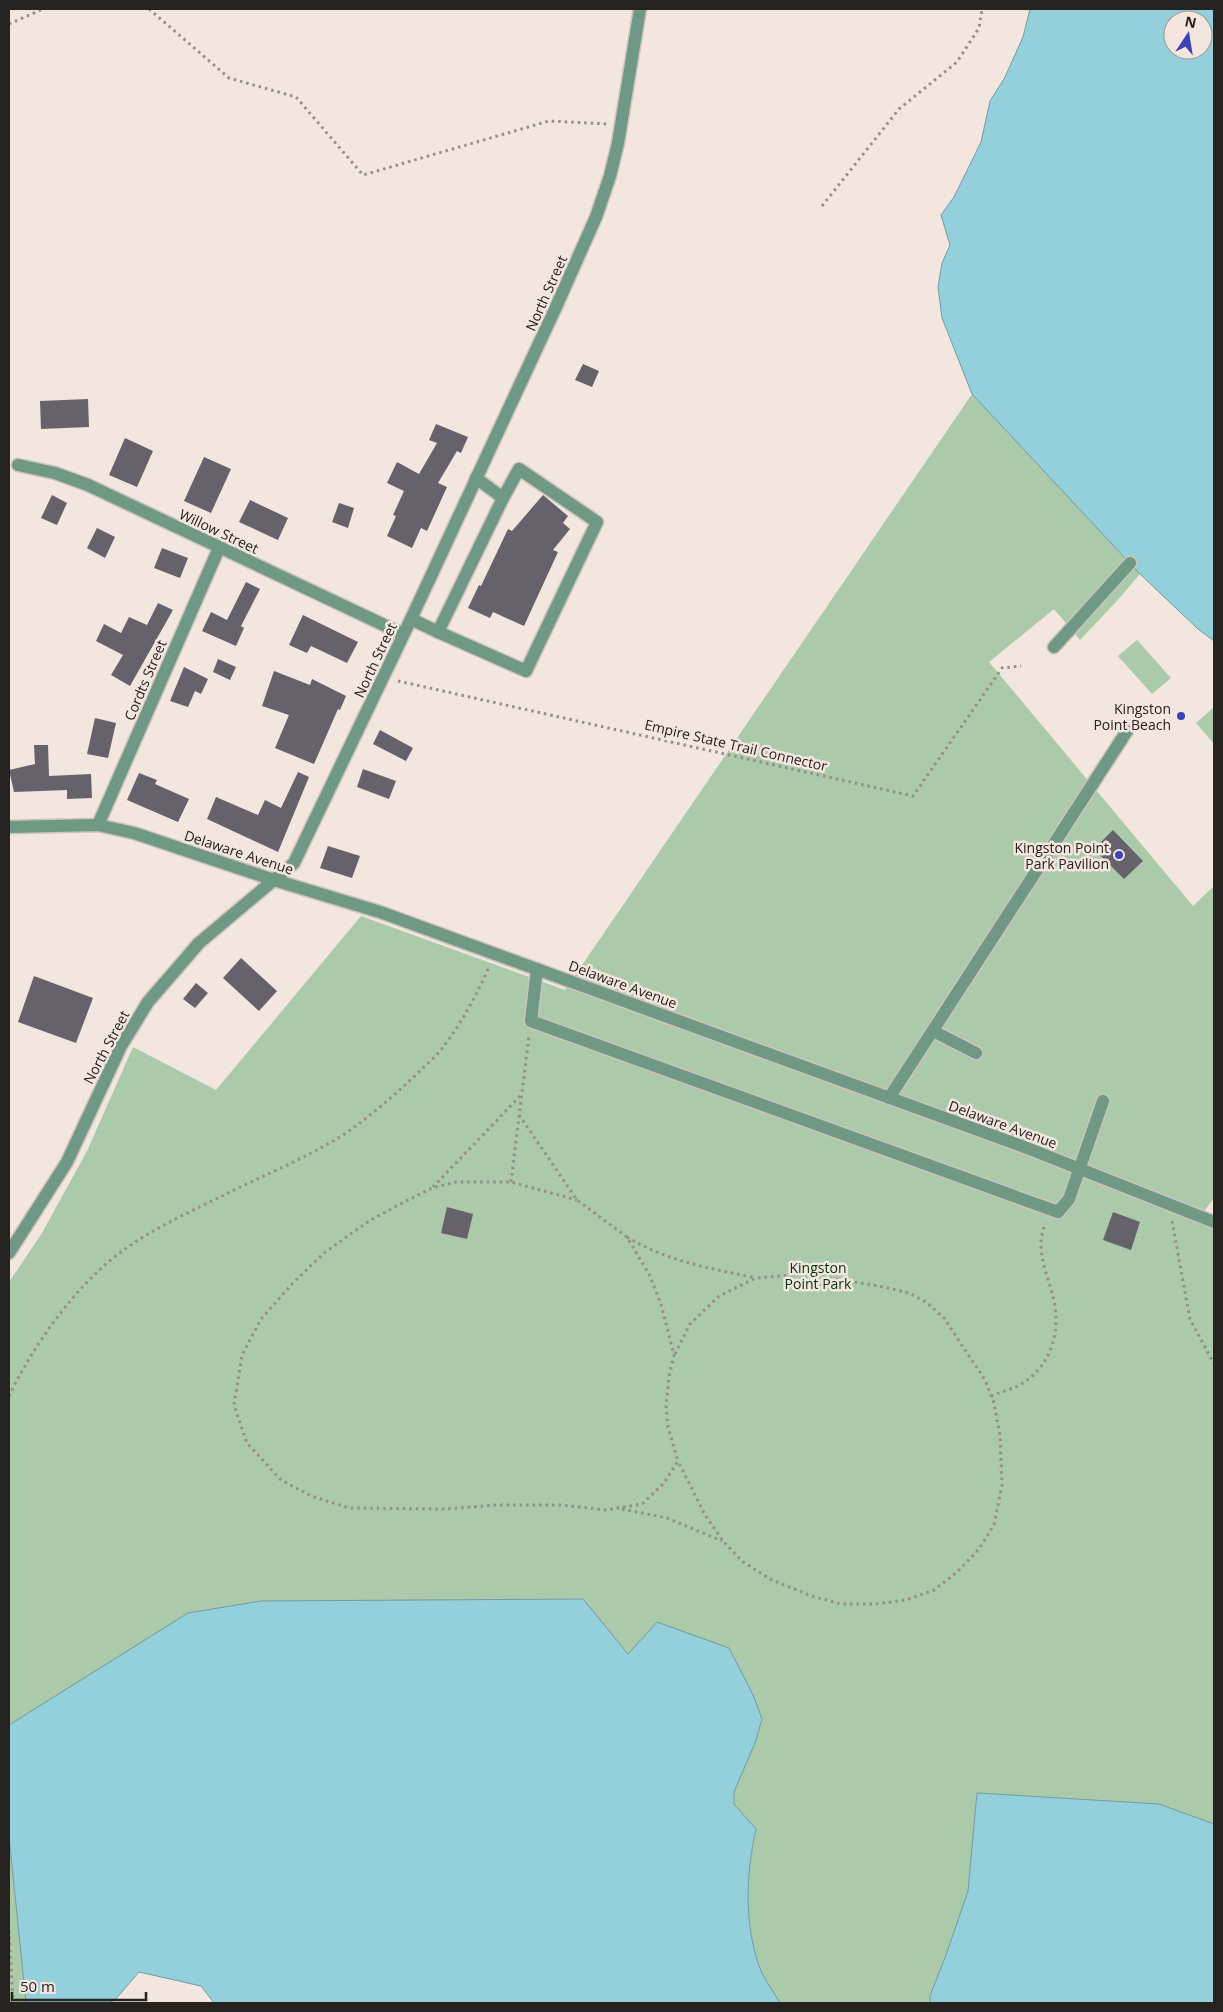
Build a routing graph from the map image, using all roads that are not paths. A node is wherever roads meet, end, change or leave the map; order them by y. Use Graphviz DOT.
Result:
graph roads {
  1 [pos="640,9"];
  2 [pos="18,465"];
  3 [pos="476,478"];
  4 [pos="503,498"];
  5 [pos="219,548"];
  6 [pos="1130,563"];
  7 [pos="411,619"];
  8 [pos="438,632"];
  9 [pos="403,634"];
  10 [pos="1054,647"];
  11 [pos="1127,730"];
  12 [pos="98,824"];
  13 [pos="9,827"];
  14 [pos="274,880"];
  15 [pos="537,968"];
  16 [pos="933,1031"];
  17 [pos="976,1053"];
  18 [pos="889,1098"];
  19 [pos="1103,1101"];
  20 [pos="1079,1168"];
  21 [pos="1214,1222"];
  22 [pos="9,1253"];
  1 -- 3 [label="street, North Street"];
  2 -- 5 [label="street, Willow Street"];
  3 -- 4 [label="street"];
  3 -- 7 [label="street, North Street"];
  4 -- 8 [label="street"];
  4 -- 8 [label="street"];
  5 -- 9 [label="street, Willow Street"];
  5 -- 12 [label="street, Cordts Street"];
  6 -- 10 [label="street"];
  7 -- 8 [label="street"];
  7 -- 9 [label="street, North Street"];
  9 -- 14 [label="street, North Street"];
  11 -- 16 [label="street"];
  12 -- 13 [label="street, Delaware Avenue"];
  12 -- 14 [label="street, Delaware Avenue"];
  14 -- 15 [label="street, Delaware Avenue"];
  14 -- 22 [label="street, North Street"];
  15 -- 18 [label="street, Delaware Avenue"];
  15 -- 20 [label="street"];
  16 -- 17 [label="street"];
  16 -- 18 [label="street"];
  18 -- 20 [label="street, Delaware Avenue"];
  19 -- 20 [label="street"];
  20 -- 21 [label="street, Delaware Avenue"];
}
